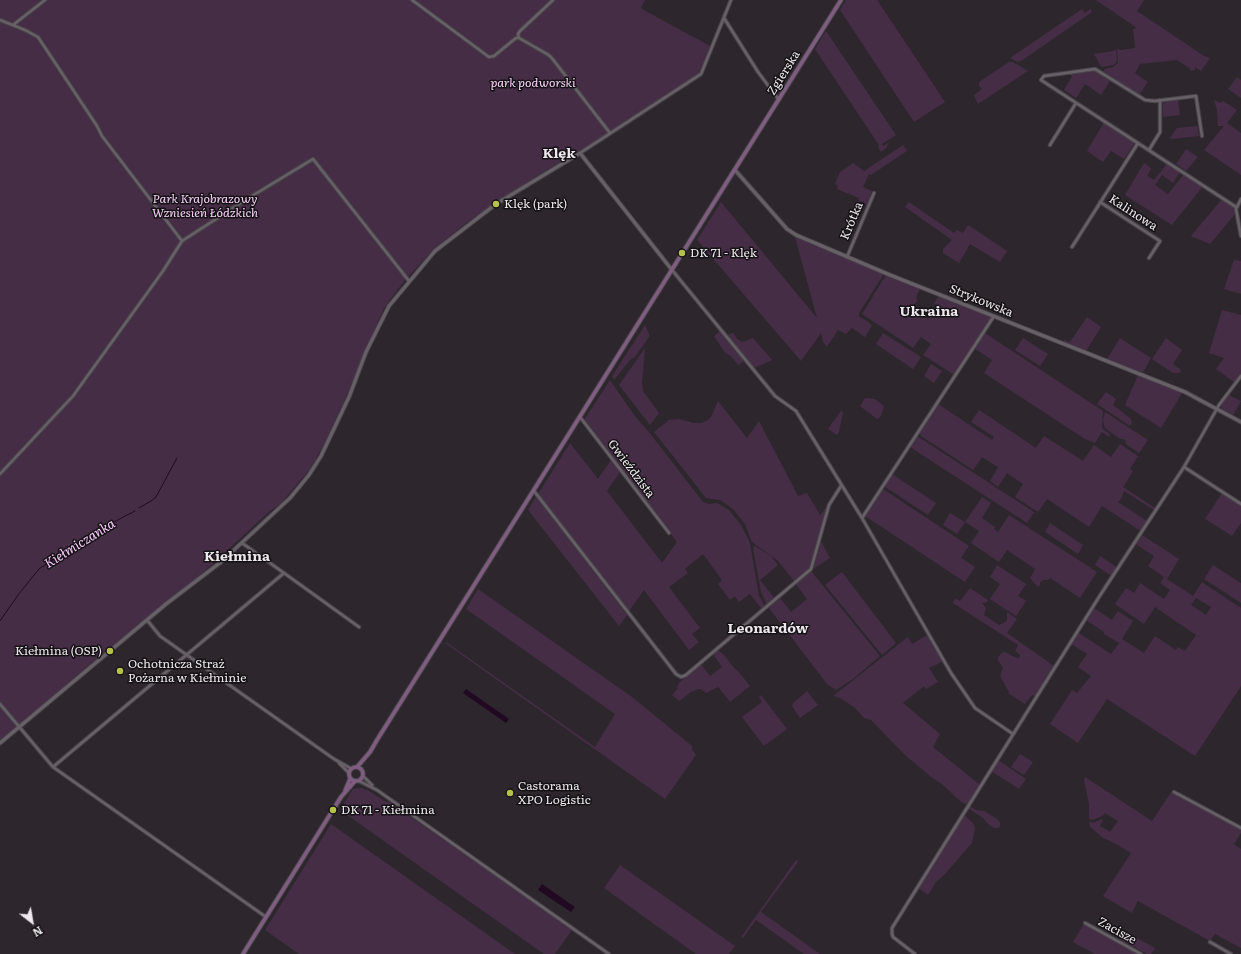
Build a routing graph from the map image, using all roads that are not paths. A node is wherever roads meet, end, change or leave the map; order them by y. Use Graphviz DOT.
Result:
graph roads {
  1 [pos="45,0"];
  2 [pos="412,0"];
  3 [pos="553,0"];
  4 [pos="731,0"];
  5 [pos="841,0"];
  6 [pos="724,18"];
  7 [pos="0,20"];
  8 [pos="13,25"];
  9 [pos="519,38"];
  10 [pos="779,100"];
  11 [pos="1160,100"];
  12 [pos="1076,103"];
  13 [pos="610,133"];
  14 [pos="1202,136"];
  15 [pos="1138,143"];
  16 [pos="1050,145"];
  17 [pos="1149,150"];
  18 [pos="580,153"];
  19 [pos="735,170"];
  20 [pos="874,193"];
  21 [pos="1241,199"];
  22 [pos="1100,202"];
  23 [pos="1236,207"];
  24 [pos="1241,236"];
  25 [pos="182,241"];
  26 [pos="1072,247"];
  27 [pos="847,257"];
  28 [pos="1149,258"];
  29 [pos="672,270"];
  30 [pos="409,281"];
  31 [pos="995,316"];
  32 [pos="1241,376"];
  33 [pos="1240,380"];
  34 [pos="1217,409"];
  35 [pos="580,417"];
  36 [pos="1241,422"];
  37 [pos="1184,467"];
  38 [pos="0,474"];
  39 [pos="842,486"];
  40 [pos="534,491"];
  41 [pos="1241,504"];
  42 [pos="862,518"];
  43 [pos="669,533"];
  44 [pos="242,543"];
  45 [pos="284,573"];
  46 [pos="147,620"];
  47 [pos="360,627"];
  48 [pos="186,655"];
  49 [pos="0,704"];
  50 [pos="19,727"];
  51 [pos="1013,734"];
  52 [pos="0,743"];
  53 [pos="370,752"];
  54 [pos="334,759"];
  55 [pos="53,767"];
  56 [pos="357,768"];
  57 [pos="352,769"];
  58 [pos="362,771"];
  59 [pos="349,773"];
  60 [pos="363,776"];
  61 [pos="350,779"];
  62 [pos="357,781"];
  63 [pos="377,790"];
  64 [pos="1174,792"];
  65 [pos="342,797"];
  66 [pos="1241,828"];
  67 [pos="266,917"];
  68 [pos="1085,923"];
  69 [pos="1210,942"];
  70 [pos="243,954"];
  71 [pos="609,954"];
  72 [pos="915,954"];
  73 [pos="1141,954"];
  74 [pos="1231,954"];
  1 -- 8 [label="street"];
  2 -- 9 [label="street"];
  3 -- 9 [label="street"];
  4 -- 6 [label="street"];
  5 -- 10 [label="main road, Zgierska"];
  6 -- 10 [label="street"];
  6 -- 13 [label="street"];
  7 -- 8 [label="street"];
  8 -- 25 [label="street"];
  9 -- 13 [label="street"];
  10 -- 19 [label="main road, Zgierska"];
  11 -- 12 [label="street"];
  11 -- 14 [label="street"];
  11 -- 17 [label="street"];
  12 -- 15 [label="street"];
  12 -- 16 [label="street"];
  13 -- 18 [label="street"];
  15 -- 17 [label="street"];
  15 -- 22 [label="street, Kalinowa"];
  17 -- 23 [label="street"];
  18 -- 29 [label="street"];
  18 -- 30 [label="street"];
  19 -- 27 [label="street, Strykowska"];
  19 -- 29 [label="main road, Zgierska"];
  20 -- 27 [label="street, Krótka"];
  21 -- 23 [label="street"];
  22 -- 26 [label="street, Kalinowa"];
  22 -- 28 [label="street, Kalinowa"];
  23 -- 24 [label="street"];
  25 -- 30 [label="street"];
  25 -- 38 [label="street"];
  27 -- 31 [label="street, Strykowska"];
  29 -- 35 [label="main road, Zgierska"];
  29 -- 39 [label="street"];
  30 -- 44 [label="street"];
  31 -- 34 [label="street, Strykowska"];
  31 -- 42 [label="street"];
  32 -- 33 [label="street"];
  33 -- 34 [label="street"];
  34 -- 36 [label="street, Strykowska"];
  34 -- 37 [label="street"];
  35 -- 40 [label="main road, Zgierska"];
  35 -- 43 [label="street, Gwieździsta"];
  37 -- 41 [label="street"];
  37 -- 51 [label="street"];
  39 -- 40 [label="street"];
  39 -- 42 [label="street"];
  40 -- 53 [label="main road, Zgierska"];
  42 -- 51 [label="street"];
  44 -- 45 [label="street"];
  44 -- 46 [label="street"];
  45 -- 47 [label="street"];
  45 -- 48 [label="street"];
  46 -- 48 [label="street"];
  46 -- 50 [label="street"];
  48 -- 54 [label="street"];
  48 -- 55 [label="street"];
  49 -- 50 [label="street"];
  50 -- 52 [label="street"];
  50 -- 55 [label="street"];
  51 -- 72 [label="street"];
  53 -- 56 [label="main road"];
  53 -- 58 [label="main road"];
  54 -- 57 [label="street"];
  54 -- 59 [label="street"];
  55 -- 67 [label="street"];
  56 -- 57 [label="main road"];
  56 -- 58 [label="main road"];
  57 -- 59 [label="main road"];
  58 -- 60 [label="main road"];
  59 -- 61 [label="main road"];
  60 -- 62 [label="main road"];
  60 -- 63 [label="street"];
  61 -- 62 [label="main road"];
  61 -- 65 [label="main road"];
  62 -- 63 [label="street"];
  62 -- 65 [label="main road"];
  63 -- 71 [label="street"];
  64 -- 66 [label="street"];
  65 -- 67 [label="main road"];
  67 -- 70 [label="main road"];
  68 -- 73 [label="street, Zacisze"];
  69 -- 74 [label="street"];
}
